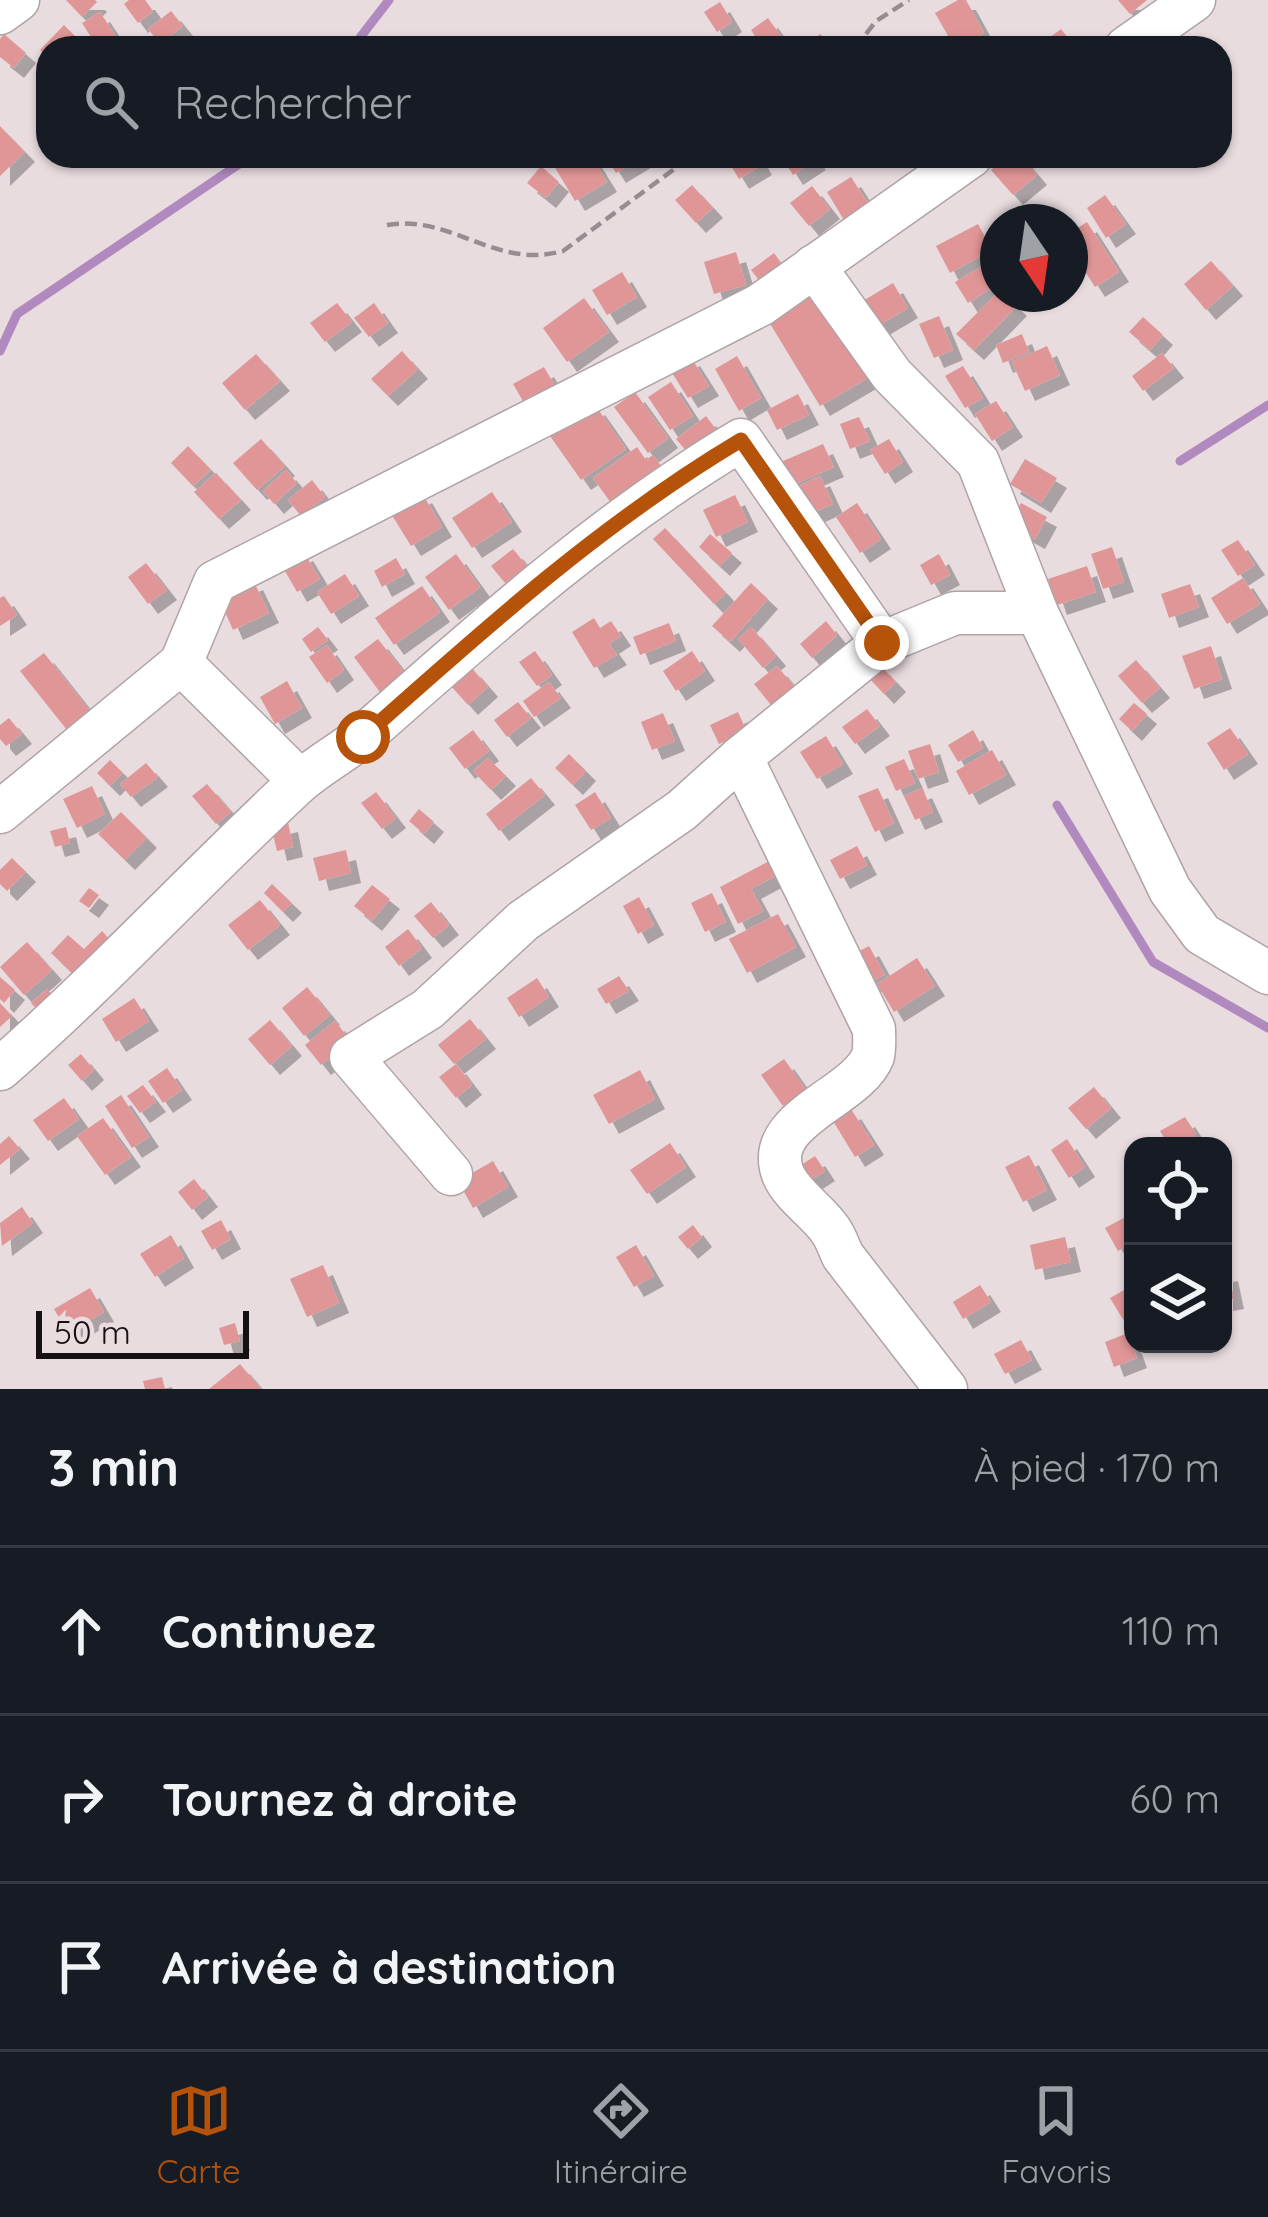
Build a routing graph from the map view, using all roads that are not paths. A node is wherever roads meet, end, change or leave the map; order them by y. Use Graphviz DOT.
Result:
graph roads {
  1 [pos="18,0"];
  2 [pos="1194,0"];
  3 [pos="0,13"];
  4 [pos="1143,36"];
  5 [pos="954,168"];
  6 [pos="814,266"];
  7 [pos="1036,613"];
  8 [pos="882,643"];
  9 [pos="181,663"];
  10 [pos="741,757"];
  11 [pos="300,781"];
  12 [pos="0,812"];
  13 [pos="1268,973"];
  14 [pos="0,1069"];
  15 [pos="451,1174"];
  16 [pos="946,1389"];
  1 -- 3 [label="street"];
  2 -- 4 [label="street"];
  5 -- 6 [label="street"];
  6 -- 7 [label="street"];
  6 -- 9 [label="street"];
  7 -- 8 [label="street"];
  7 -- 13 [label="street"];
  8 -- 10 [label="street"];
  8 -- 11 [label="street"];
  9 -- 11 [label="street"];
  9 -- 12 [label="street"];
  10 -- 15 [label="street"];
  10 -- 16 [label="street"];
  11 -- 14 [label="street"];
}
